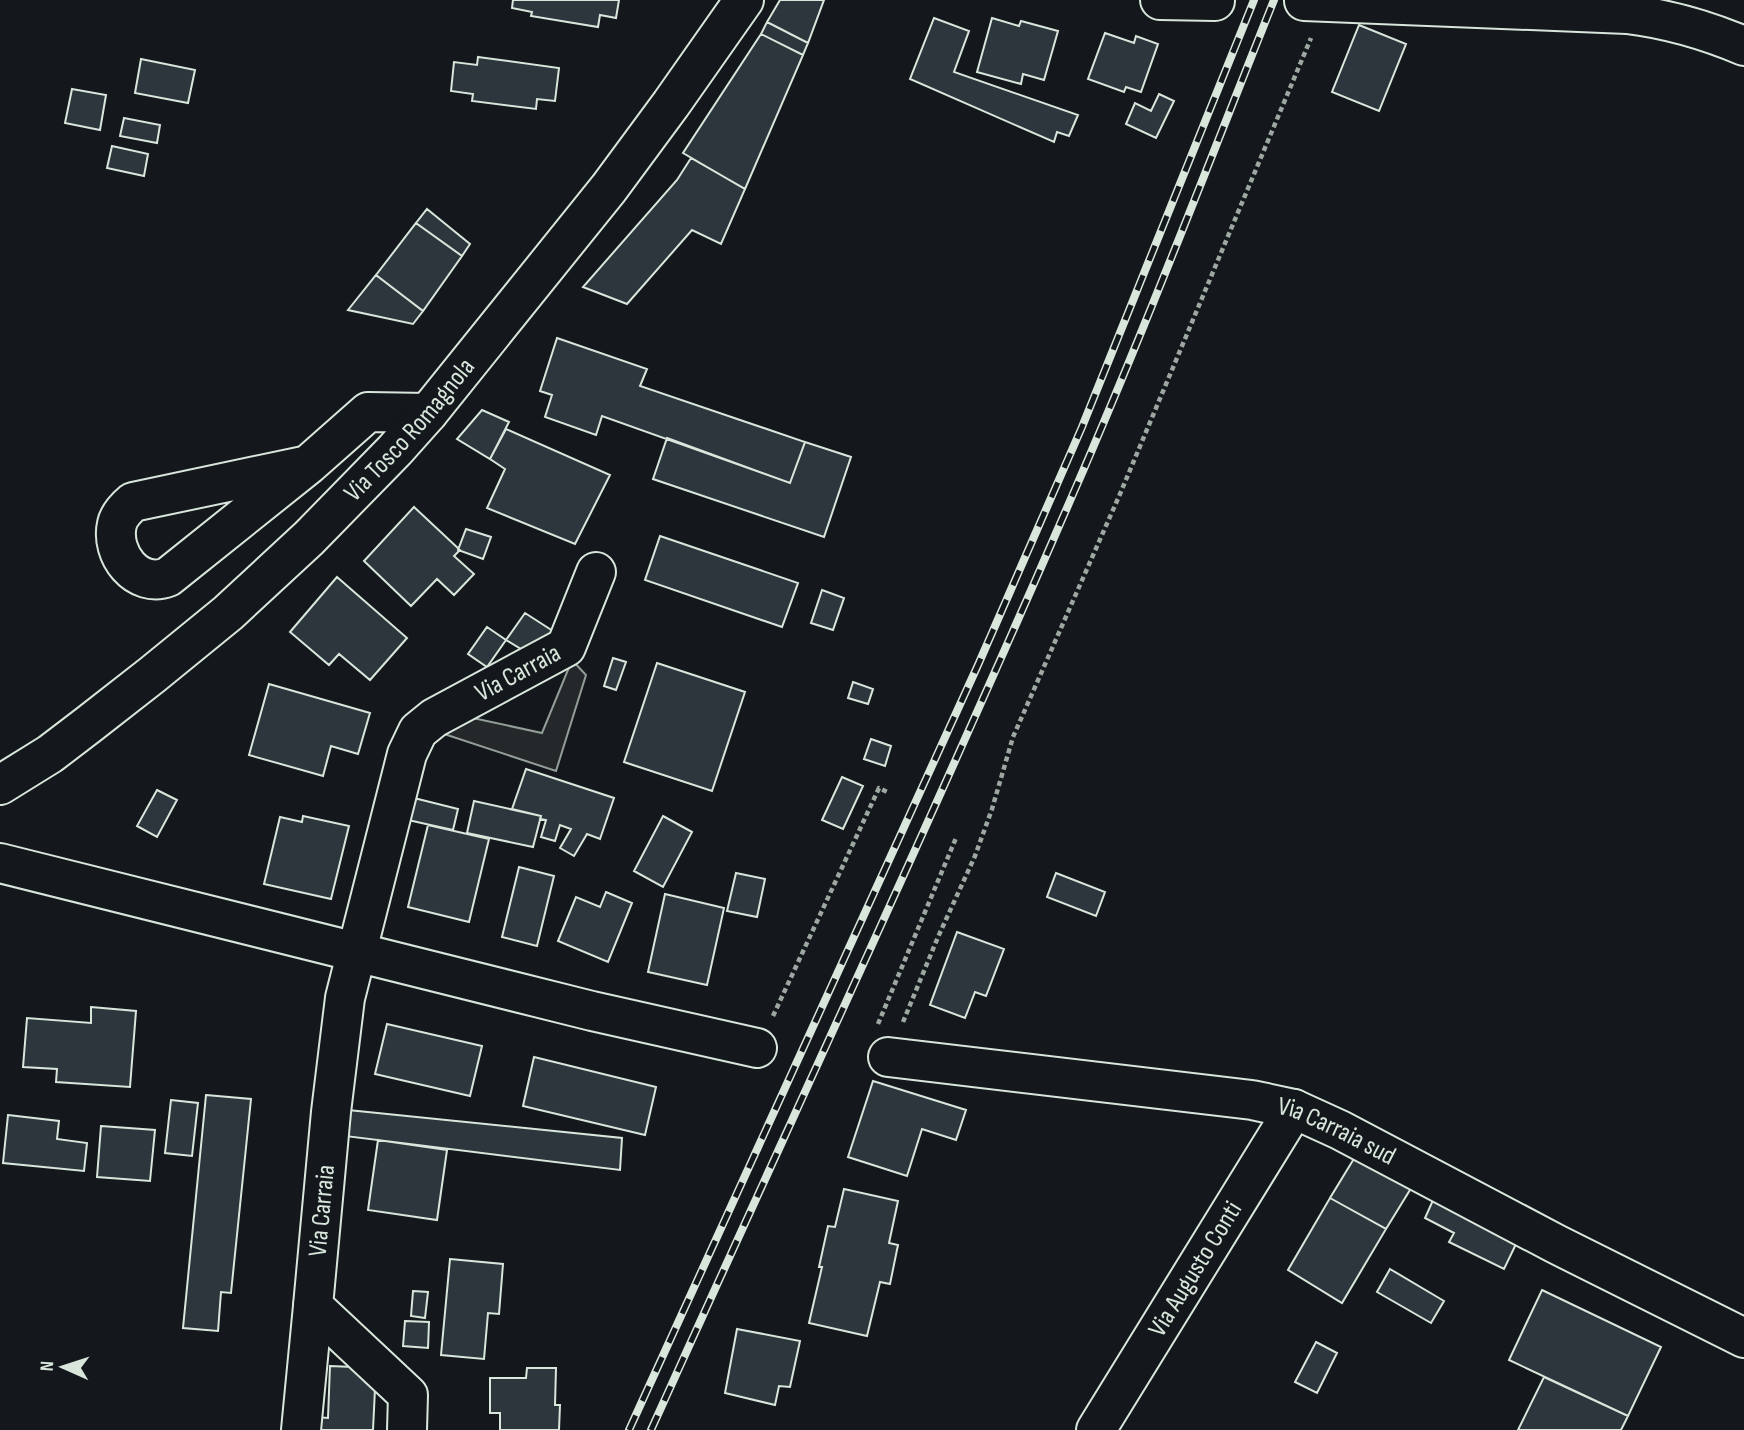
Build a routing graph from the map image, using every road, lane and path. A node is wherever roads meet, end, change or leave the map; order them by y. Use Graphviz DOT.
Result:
graph roads {
  1 [pos="744,0"];
  2 [pos="1160,0"];
  3 [pos="1215,1"];
  4 [pos="1315,1"];
  5 [pos="1744,46"];
  6 [pos="429,413"];
  7 [pos="308,465"];
  8 [pos="596,572"];
  9 [pos="0,785"];
  10 [pos="887,792"];
  11 [pos="956,838"];
  12 [pos="0,863"];
  13 [pos="356,953"];
  14 [pos="757,1048"];
  15 [pos="888,1057"];
  16 [pos="1294,1109"];
  17 [pos="313,1306"];
  18 [pos="1744,1338"];
  19 [pos="301,1430"];
  20 [pos="407,1430"];
  21 [pos="1096,1430"];
  1 -- 6 [label="street, Via Tosco Romagnola"];
  2 -- 3 [label="street"];
  4 -- 5 [label="street"];
  4 -- 15 [label="path"];
  6 -- 7 [label="street"];
  6 -- 9 [label="street, Via Tosco Romagnola"];
  8 -- 13 [label="street, Via Carraia"];
  10 -- 14 [label="path"];
  11 -- 15 [label="path"];
  12 -- 13 [label="street"];
  13 -- 14 [label="street"];
  13 -- 17 [label="street, Via Carraia"];
  15 -- 16 [label="street, Via Carraia sud"];
  16 -- 18 [label="street, Via Carraia sud"];
  16 -- 21 [label="street, Via Augusto Conti"];
  17 -- 19 [label="street, Via Carraia"];
  17 -- 20 [label="street"];
}
